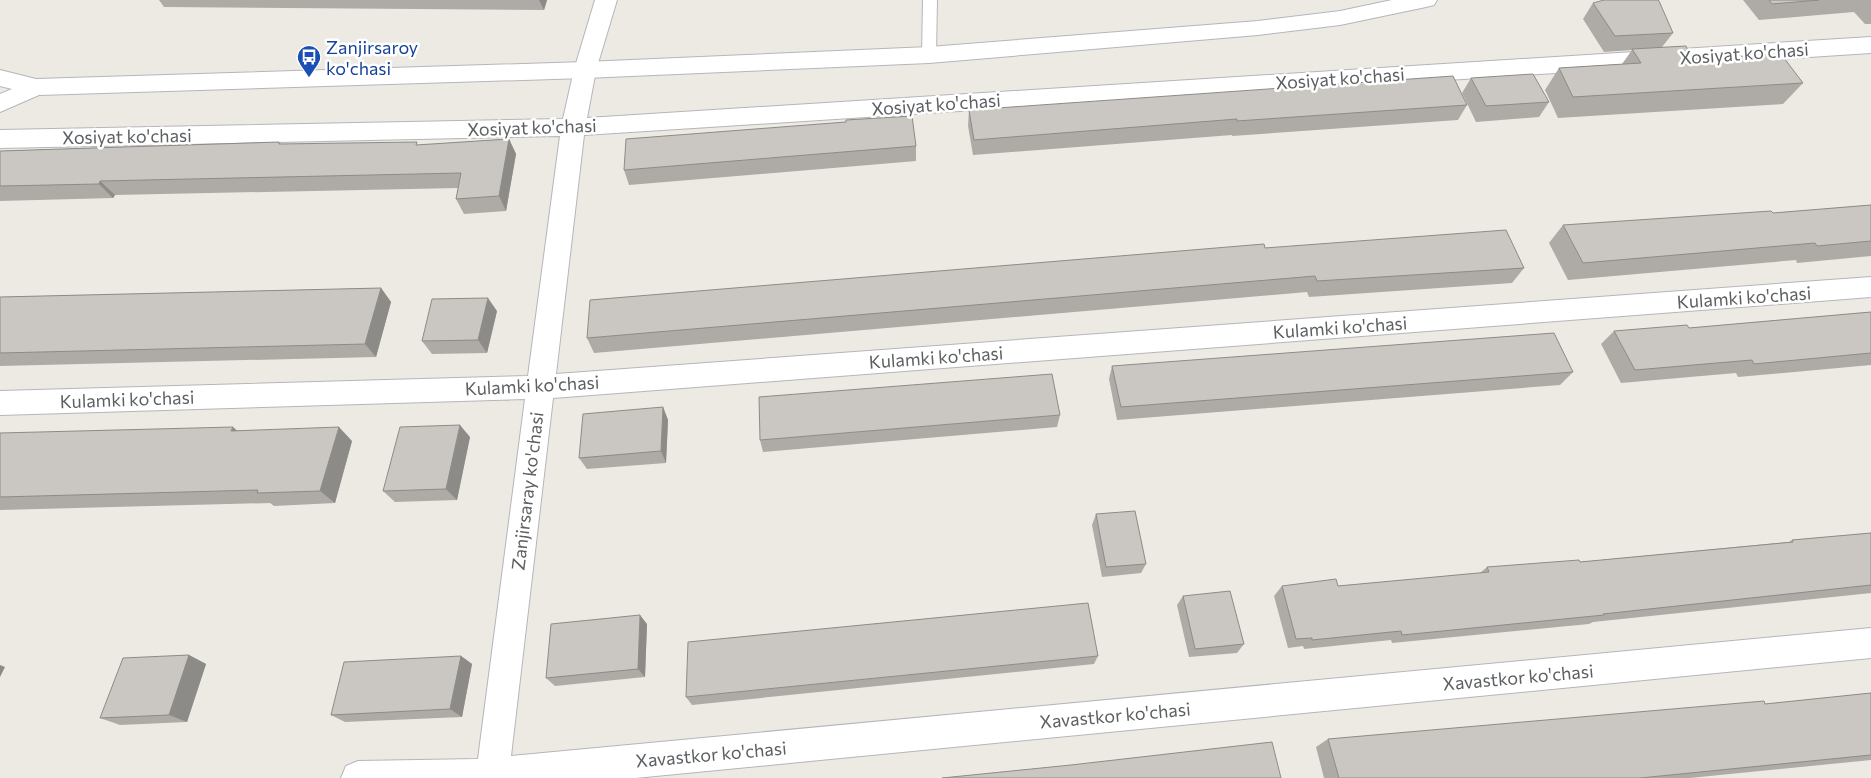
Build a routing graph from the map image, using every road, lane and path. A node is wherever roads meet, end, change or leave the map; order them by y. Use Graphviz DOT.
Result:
graph roads {
  1 [pos="606,0"];
  2 [pos="930,0"];
  3 [pos="1426,0"];
  4 [pos="1871,45"];
  5 [pos="929,55"];
  6 [pos="585,70"];
  7 [pos="0,78"];
  8 [pos="36,87"];
  9 [pos="0,104"];
  10 [pos="573,127"];
  11 [pos="0,138"];
  12 [pos="1871,287"];
  13 [pos="540,386"];
  14 [pos="0,403"];
  15 [pos="1871,643"];
  16 [pos="492,776"];
  17 [pos="358,778"];
  1 -- 6 [label="street, Zanjirsaray ko'chasi"];
  2 -- 5 [label="lane"];
  3 -- 5 [label="street"];
  4 -- 10 [label="street, Xosiyat ko'chasi"];
  5 -- 6 [label="street"];
  6 -- 8 [label="street"];
  6 -- 10 [label="street, Zanjirsaray ko'chasi"];
  7 -- 8 [label="street"];
  8 -- 9 [label="street"];
  10 -- 11 [label="street, Xosiyat ko'chasi"];
  10 -- 13 [label="street, Zanjirsaray ko'chasi"];
  12 -- 13 [label="street, Kulamki ko'chasi"];
  13 -- 14 [label="street, Kulamki ko'chasi"];
  13 -- 16 [label="street, Zanjirsaray ko'chasi"];
  15 -- 16 [label="street, Xavastkor ko'chasi"];
  16 -- 17 [label="street, Xavastkor ko'chasi"];
}
